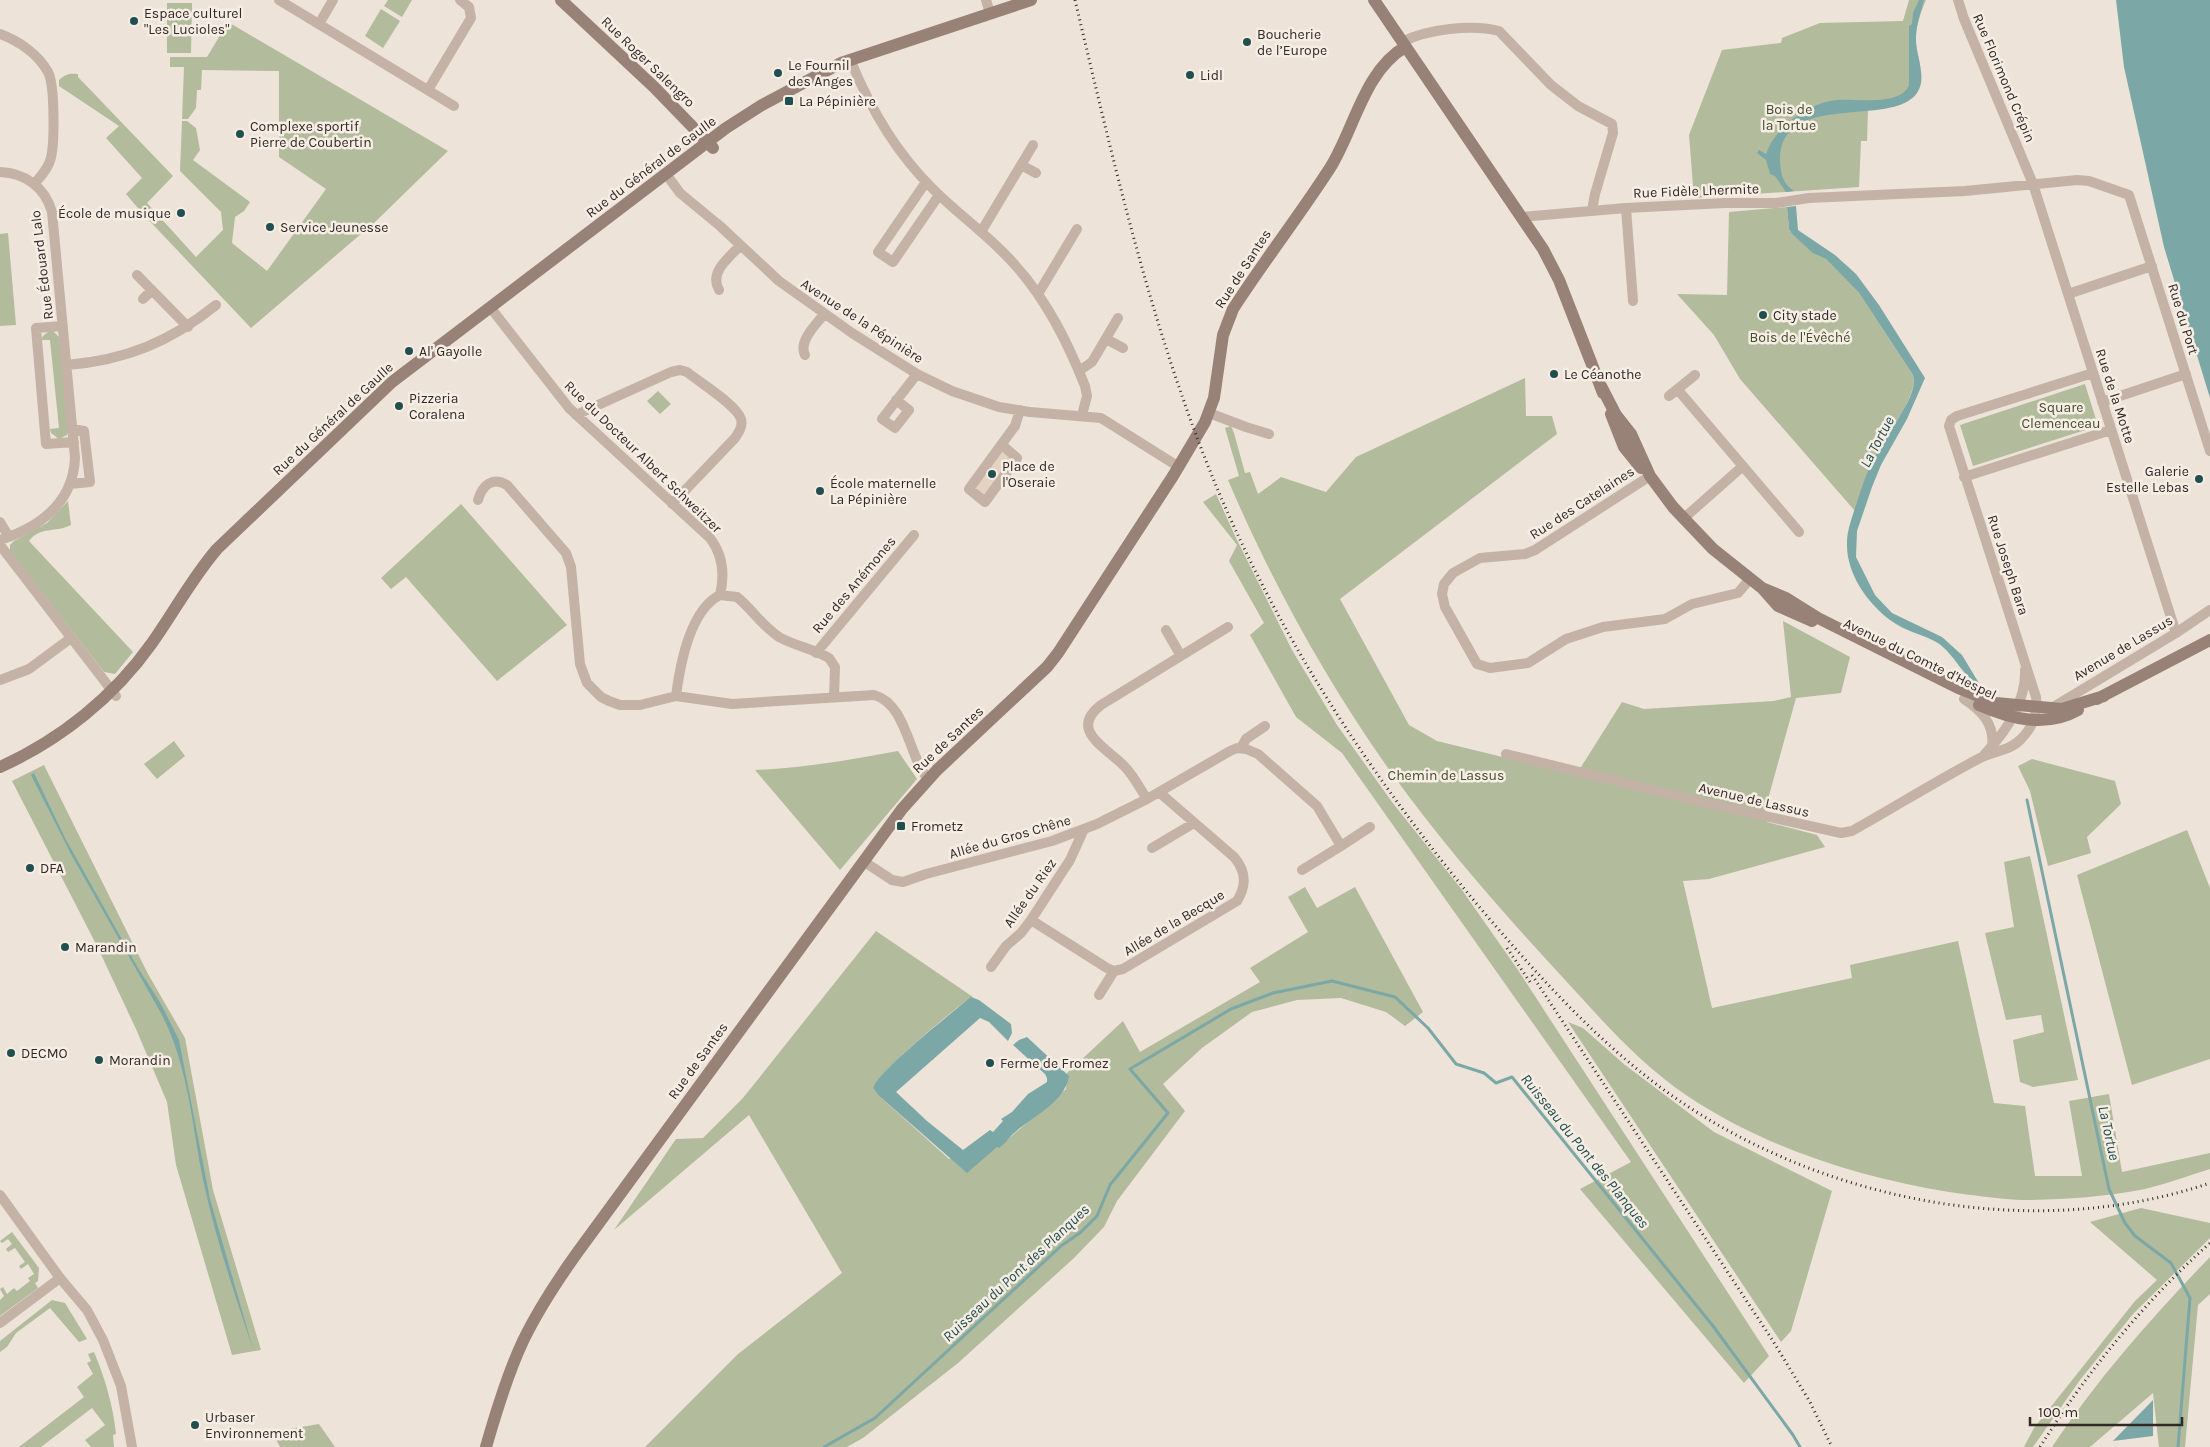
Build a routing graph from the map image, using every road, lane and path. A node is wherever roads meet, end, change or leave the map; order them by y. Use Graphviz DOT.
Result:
graph roads {
  1 [pos="280,0"];
  2 [pos="333,0"];
  3 [pos="460,0"];
  4 [pos="561,0"];
  5 [pos="986,0"];
  6 [pos="1032,0"];
  7 [pos="1374,0"];
  8 [pos="1958,0"];
  9 [pos="990,13"];
  10 [pos="319,24"];
  11 [pos="0,34"];
  12 [pos="1404,45"];
  13 [pos="850,59"];
  14 [pos="428,90"];
  15 [pos="454,106"];
  16 [pos="710,145"];
  17 [pos="1033,145"];
  18 [pos="1021,165"];
  19 [pos="2027,167"];
  20 [pos="0,172"];
  21 [pos="1036,173"];
  22 [pos="668,177"];
  23 [pos="926,182"];
  24 [pos="35,183"];
  25 [pos="2033,184"];
  26 [pos="939,195"];
  27 [pos="2130,195"];
  28 [pos="1626,208"];
  29 [pos="1592,210"];
  30 [pos="1522,217"];
  31 [pos="1077,229"];
  32 [pos="982,232"];
  33 [pos="740,246"];
  34 [pos="2152,266"];
  35 [pos="137,275"];
  36 [pos="152,290"];
  37 [pos="719,290"];
  38 [pos="1038,294"];
  39 [pos="2068,294"];
  40 [pos="143,299"];
  41 [pos="1633,301"];
  42 [pos="216,305"];
  43 [pos="492,310"];
  44 [pos="824,314"];
  45 [pos="1118,318"];
  46 [pos="63,326"];
  47 [pos="188,326"];
  48 [pos="1106,339"];
  49 [pos="1123,348"];
  50 [pos="805,356"];
  51 [pos="67,365"];
  52 [pos="1079,371"];
  53 [pos="2093,373"];
  54 [pos="917,374"];
  55 [pos="2186,374"];
  56 [pos="1695,375"];
  57 [pos="896,400"];
  58 [pos="2102,402"];
  59 [pos="1020,410"];
  60 [pos="1209,413"];
  61 [pos="576,415"];
  62 [pos="1082,416"];
  63 [pos="73,429"];
  64 [pos="2111,430"];
  65 [pos="1269,434"];
  66 [pos="74,442"];
  67 [pos="1002,445"];
  68 [pos="2210,450"];
  69 [pos="1743,466"];
  70 [pos="1179,467"];
  71 [pos="1650,476"];
  72 [pos="1964,478"];
  73 [pos="70,484"];
  74 [pos="478,500"];
  75 [pos="672,504"];
  76 [pos="1683,519"];
  77 [pos="0,522"];
  78 [pos="1799,532"];
  79 [pos="914,535"];
  80 [pos="5,538"];
  81 [pos="0,545"];
  82 [pos="1749,580"];
  83 [pos="1762,588"];
  84 [pos="720,595"];
  85 [pos="2210,610"];
  86 [pos="1228,627"];
  87 [pos="1166,630"];
  88 [pos="2176,633"];
  89 [pos="71,638"];
  90 [pos="2210,640"];
  91 [pos="816,653"];
  92 [pos="1181,656"];
  93 [pos="2025,661"];
  94 [pos="0,680"];
  95 [pos="114,693"];
  96 [pos="676,696"];
  97 [pos="2104,696"];
  98 [pos="834,697"];
  99 [pos="1964,699"];
  100 [pos="2050,709"];
  101 [pos="2015,711"];
  102 [pos="2035,714"];
  103 [pos="1265,726"];
  104 [pos="1992,747"];
  105 [pos="1241,748"];
  106 [pos="1506,754"];
  107 [pos="1982,757"];
  108 [pos="0,767"];
  109 [pos="0,775"];
  110 [pos="928,779"];
  111 [pos="1160,793"];
  112 [pos="1147,799"];
  113 [pos="1194,823"];
  114 [pos="1370,827"];
  115 [pos="1084,829"];
  116 [pos="1341,846"];
  117 [pos="1152,848"];
  118 [pos="862,861"];
  119 [pos="1302,870"];
  120 [pos="1031,920"];
  121 [pos="991,968"];
  122 [pos="1114,971"];
  123 [pos="1098,995"];
  124 [pos="0,1195"];
  125 [pos="60,1278"];
  126 [pos="0,1323"];
  127 [pos="132,1447"];
  128 [pos="486,1447"];
  1 -- 10 [label="street"];
  2 -- 10 [label="street"];
  3 -- 14 [label="street"];
  4 -- 16 [label="street, Rue Roger Salengro"];
  5 -- 9 [label="street"];
  6 -- 9 [label="street, Rue du Général de Gaulle"];
  7 -- 12 [label="street"];
  8 -- 19 [label="street, Rue Florimond Crépin"];
  9 -- 13 [label="street, Rue du Général de Gaulle"];
  10 -- 14 [label="street"];
  11 -- 24 [label="street"];
  12 -- 29 [label="street"];
  12 -- 30 [label="street"];
  12 -- 60 [label="street, Rue de Santes"];
  13 -- 16 [label="street, Rue du Général de Gaulle"];
  13 -- 23 [label="street"];
  14 -- 15 [label="street"];
  16 -- 22 [label="street, Rue du Général de Gaulle"];
  17 -- 18 [label="street"];
  18 -- 21 [label="street"];
  18 -- 32 [label="street"];
  19 -- 25 [label="street, Rue de la Motte"];
  20 -- 24 [label="street"];
  22 -- 33 [label="street, Avenue de la Pépinière"];
  22 -- 43 [label="street, Rue du Général de Gaulle"];
  22 -- 43 [label="street, Rue du Général de Gaulle"];
  23 -- 26 [label="street"];
  23 -- 26 [label="street"];
  24 -- 46 [label="street, Rue Édouard Lalo"];
  25 -- 27 [label="street, Rue Fidèle Lhermite"];
  25 -- 28 [label="street, Rue Fidèle Lhermite"];
  25 -- 39 [label="street, Rue de la Motte"];
  26 -- 32 [label="street"];
  27 -- 34 [label="street, Rue du Port"];
  28 -- 29 [label="street, Rue Fidèle Lhermite"];
  28 -- 41 [label="street"];
  29 -- 30 [label="street, Rue Fidèle Lhermite"];
  30 -- 71 [label="street, Avenue du Comte d'Hespel"];
  31 -- 38 [label="street"];
  32 -- 38 [label="street"];
  33 -- 37 [label="street"];
  33 -- 44 [label="street, Avenue de la Pépinière"];
  34 -- 39 [label="street"];
  34 -- 55 [label="street, Rue du Port"];
  35 -- 36 [label="street"];
  36 -- 40 [label="street"];
  36 -- 47 [label="street"];
  38 -- 52 [label="street"];
  39 -- 53 [label="street, Rue de la Motte"];
  42 -- 47 [label="street"];
  43 -- 61 [label="street, Rue du Docteur Albert Schweitzer"];
  43 -- 95 [label="street, Rue du Général de Gaulle"];
  44 -- 50 [label="street"];
  44 -- 54 [label="street, Avenue de la Pépinière"];
  45 -- 48 [label="street"];
  46 -- 51 [label="street, Rue Édouard Lalo"];
  46 -- 66 [label="street, Rue Édouard Lalo"];
  47 -- 51 [label="street"];
  48 -- 49 [label="street"];
  48 -- 52 [label="street"];
  51 -- 63 [label="street, Rue Édouard Lalo"];
  52 -- 62 [label="street"];
  53 -- 58 [label="street, Rue de la Motte"];
  53 -- 72 [label="street, Rue Joseph Bara"];
  54 -- 57 [label="street"];
  54 -- 59 [label="street, Avenue de la Pépinière"];
  55 -- 58 [label="street"];
  55 -- 68 [label="street, Rue du Port"];
  56 -- 69 [label="street"];
  58 -- 64 [label="street, Rue de la Motte"];
  59 -- 62 [label="street, Avenue de la Pépinière"];
  59 -- 67 [label="street"];
  60 -- 65 [label="street"];
  60 -- 70 [label="street, Rue de Santes"];
  61 -- 75 [label="street, Rue du Docteur Albert Schweitzer"];
  61 -- 75 [label="street"];
  62 -- 70 [label="street, Avenue de la Pépinière"];
  63 -- 66 [label="street, Rue Édouard Lalo"];
  63 -- 73 [label="street"];
  64 -- 72 [label="street"];
  64 -- 88 [label="street, Rue de la Motte"];
  66 -- 73 [label="street, Rue Édouard Lalo"];
  67 -- 67 [label="street"];
  69 -- 76 [label="street"];
  69 -- 78 [label="street"];
  70 -- 110 [label="street, Rue de Santes"];
  71 -- 76 [label="street, Avenue du Comte d'Hespel"];
  71 -- 82 [label="street, Rue des Catelaines"];
  72 -- 93 [label="street, Rue Joseph Bara"];
  73 -- 80 [label="street, Rue Édouard Lalo"];
  74 -- 96 [label="street"];
  75 -- 84 [label="street, Rue du Docteur Albert Schweitzer"];
  76 -- 82 [label="street, Avenue du Comte d'Hespel"];
  77 -- 80 [label="street"];
  79 -- 91 [label="street, Rue des Anémones"];
  81 -- 89 [label="street"];
  82 -- 83 [label="street, Avenue du Comte d'Hespel"];
  83 -- 99 [label="street, Avenue du Comte d'Hespel"];
  83 -- 101 [label="street, Avenue du Comte d'Hespel"];
  84 -- 91 [label="street"];
  84 -- 96 [label="street"];
  85 -- 88 [label="street, Avenue de Lassus"];
  86 -- 92 [label="street"];
  87 -- 92 [label="street"];
  88 -- 100 [label="street, Avenue de Lassus"];
  89 -- 94 [label="street"];
  89 -- 95 [label="street"];
  90 -- 97 [label="street, Avenue du Comte d'Hespel"];
  91 -- 98 [label="street"];
  92 -- 112 [label="street"];
  93 -- 101 [label="street, Rue Joseph Bara"];
  93 -- 102 [label="street, Rue Joseph Bara"];
  95 -- 108 [label="street, Rue du Général de Gaulle"];
  95 -- 109 [label="street, Rue du Général de Gaulle"];
  96 -- 98 [label="street"];
  97 -- 100 [label="street, Avenue du Comte d'Hespel"];
  97 -- 102 [label="street, Avenue du Comte d'Hespel"];
  98 -- 110 [label="street"];
  99 -- 101 [label="street, Avenue du Comte d'Hespel"];
  99 -- 104 [label="street"];
  100 -- 102 [label="street, Avenue du Comte d'Hespel"];
  101 -- 102 [label="street, Avenue du Comte d'Hespel"];
  101 -- 104 [label="street, Avenue de Lassus"];
  102 -- 107 [label="street, Avenue de Lassus"];
  103 -- 105 [label="street, Allée du Gros Chêne"];
  104 -- 107 [label="street, Avenue de Lassus"];
  105 -- 111 [label="street, Allée du Gros Chêne"];
  105 -- 116 [label="street"];
  106 -- 107 [label="street, Avenue de Lassus"];
  110 -- 118 [label="street, Rue de Santes"];
  111 -- 112 [label="street, Allée du Gros Chêne"];
  111 -- 113 [label="street, Allée de la Becque"];
  112 -- 115 [label="street, Allée du Gros Chêne"];
  113 -- 117 [label="street"];
  113 -- 122 [label="street, Allée de la Becque"];
  114 -- 116 [label="street"];
  115 -- 118 [label="street, Allée du Gros Chêne"];
  115 -- 120 [label="street, Allée du Riez"];
  116 -- 119 [label="street"];
  118 -- 128 [label="street, Rue de Santes"];
  120 -- 121 [label="street, Allée du Riez"];
  120 -- 122 [label="street, Allée de la Becque"];
  122 -- 123 [label="street, Allée de la Becque"];
  124 -- 125 [label="street"];
  125 -- 126 [label="street"];
  125 -- 127 [label="street"];
}
